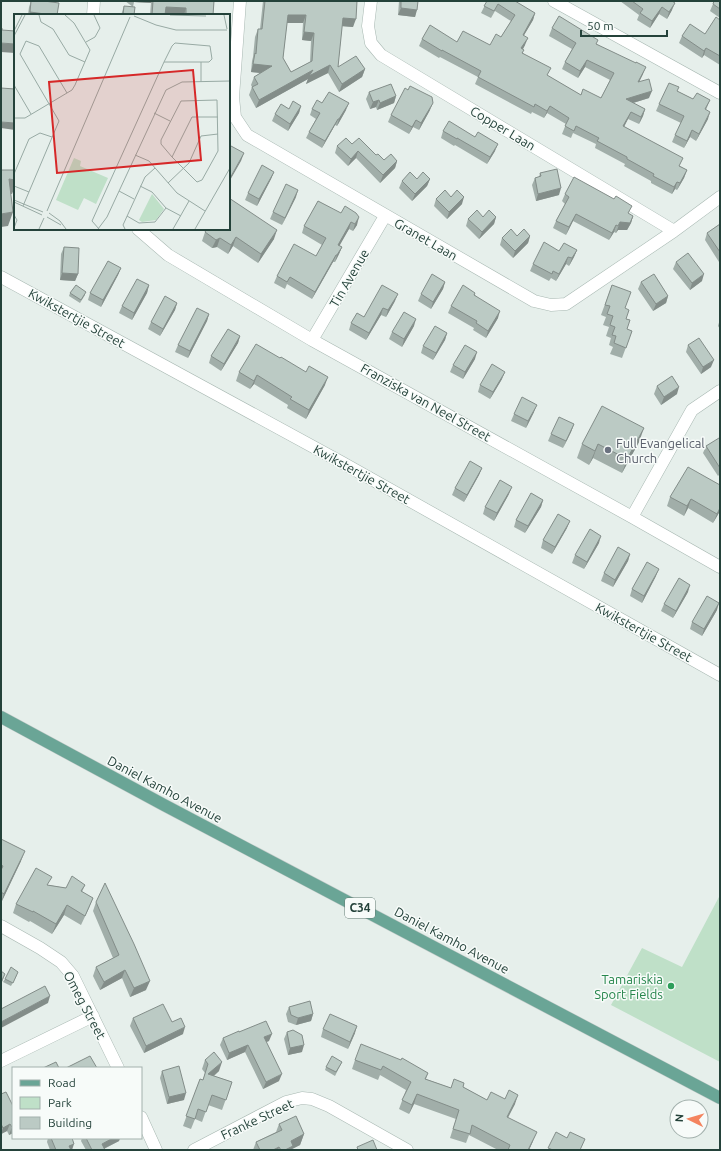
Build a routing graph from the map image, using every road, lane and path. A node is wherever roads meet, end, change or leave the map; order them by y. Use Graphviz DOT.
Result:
graph roads {
  1 [pos="94,1"];
  2 [pos="240,1"];
  3 [pos="371,1"];
  4 [pos="554,1"];
  5 [pos="93,14"];
  6 [pos="720,93"];
  7 [pos="720,197"];
  8 [pos="385,216"];
  9 [pos="139,230"];
  10 [pos="674,231"];
  11 [pos="1,277"];
  12 [pos="312,340"];
  13 [pos="720,391"];
  14 [pos="632,516"];
  15 [pos="720,567"];
  16 [pos="720,675"];
  17 [pos="1,716"];
  18 [pos="1,926"];
  19 [pos="93,1016"];
  20 [pos="1,1061"];
  21 [pos="118,1067"];
  22 [pos="720,1098"];
  23 [pos="142,1120"];
  24 [pos="156,1150"];
  25 [pos="194,1150"];
  26 [pos="407,1150"];
  1 -- 5 [label="street"];
  2 -- 8 [label="street, Granet Laan"];
  3 -- 10 [label="street, Copper Laan"];
  4 -- 6 [label="street"];
  7 -- 10 [label="street, Granet Laan"];
  8 -- 10 [label="street, Granet Laan"];
  8 -- 12 [label="street, Tin Avenue"];
  9 -- 12 [label="street, Franziska van Neel Street"];
  11 -- 16 [label="street, Kwikstertjie Street"];
  12 -- 14 [label="street, Franziska van Neel Street"];
  13 -- 14 [label="street"];
  14 -- 15 [label="street, Franziska van Neel Street"];
  17 -- 22 [label="main road, Daniel Kamho Avenue / C34"];
  18 -- 19 [label="street, Omeg Street"];
  19 -- 20 [label="street"];
  19 -- 21 [label="street, Omeg Street"];
  23 -- 24 [label="street"];
  25 -- 26 [label="street, Franke Street"];
}
